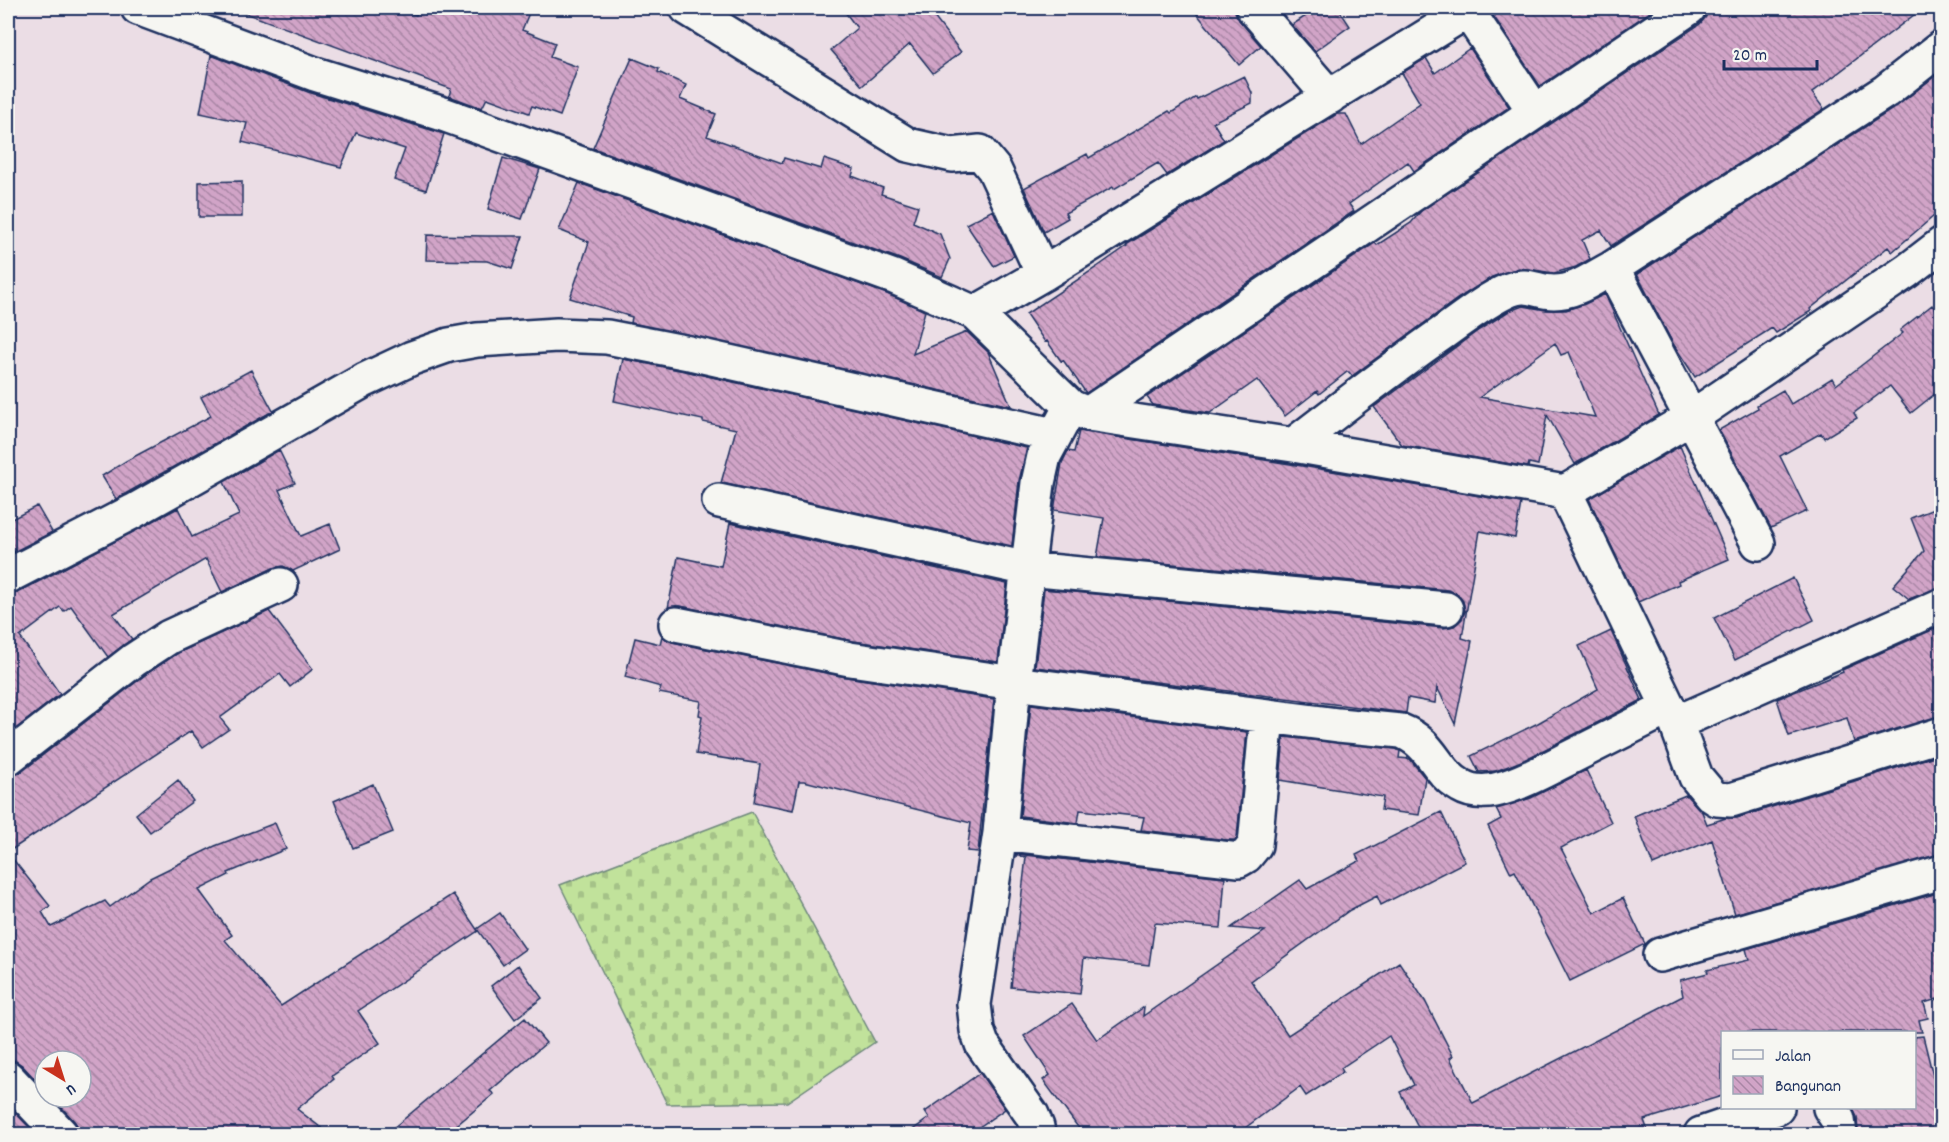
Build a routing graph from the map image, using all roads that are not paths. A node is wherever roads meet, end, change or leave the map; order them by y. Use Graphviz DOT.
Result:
graph roads {
  1 [pos="138,8"];
  2 [pos="687,8"];
  3 [pos="1253,8"];
  4 [pos="1689,8"];
  5 [pos="1456,12"];
  6 [pos="1941,47"];
  7 [pos="1330,97"];
  8 [pos="1535,112"];
  9 [pos="1941,244"];
  10 [pos="1612,268"];
  11 [pos="1043,274"];
  12 [pos="975,313"];
  13 [pos="1080,410"];
  14 [pos="1692,417"];
  15 [pos="1053,435"];
  16 [pos="1293,445"];
  17 [pos="1565,492"];
  18 [pos="718,501"];
  19 [pos="1758,543"];
  20 [pos="1028,569"];
  21 [pos="8,576"];
  22 [pos="281,585"];
  23 [pos="1941,605"];
  24 [pos="1446,609"];
  25 [pos="676,624"];
  26 [pos="1014,683"];
  27 [pos="1267,716"];
  28 [pos="1672,716"];
  29 [pos="1941,734"];
  30 [pos="8,758"];
  31 [pos="1000,833"];
  32 [pos="1941,872"];
  33 [pos="1660,955"];
  34 [pos="8,1078"];
  35 [pos="1771,1109"];
  36 [pos="1831,1109"];
  37 [pos="61,1134"];
  38 [pos="1038,1134"];
  39 [pos="1701,1134"];
  40 [pos="1840,1134"];
  1 -- 12 [label="street"];
  2 -- 11 [label="street"];
  3 -- 7 [label="street"];
  4 -- 8 [label="street"];
  5 -- 7 [label="street"];
  5 -- 8 [label="street"];
  6 -- 10 [label="street"];
  7 -- 11 [label="street"];
  8 -- 13 [label="street"];
  9 -- 14 [label="street"];
  10 -- 14 [label="street"];
  10 -- 16 [label="street"];
  11 -- 12 [label="street"];
  12 -- 13 [label="street"];
  13 -- 15 [label="street"];
  13 -- 16 [label="street"];
  14 -- 17 [label="street"];
  14 -- 19 [label="street"];
  15 -- 20 [label="street"];
  15 -- 21 [label="street"];
  16 -- 17 [label="street"];
  17 -- 28 [label="street"];
  18 -- 20 [label="street"];
  20 -- 24 [label="street"];
  20 -- 26 [label="street"];
  22 -- 30 [label="street"];
  23 -- 28 [label="street"];
  25 -- 26 [label="street"];
  26 -- 27 [label="street"];
  26 -- 31 [label="street"];
  27 -- 28 [label="street"];
  27 -- 31 [label="street"];
  28 -- 29 [label="street"];
  31 -- 38 [label="street"];
  32 -- 33 [label="street"];
  34 -- 37 [label="street"];
  35 -- 39 [label="street"];
  36 -- 40 [label="street"];
}
